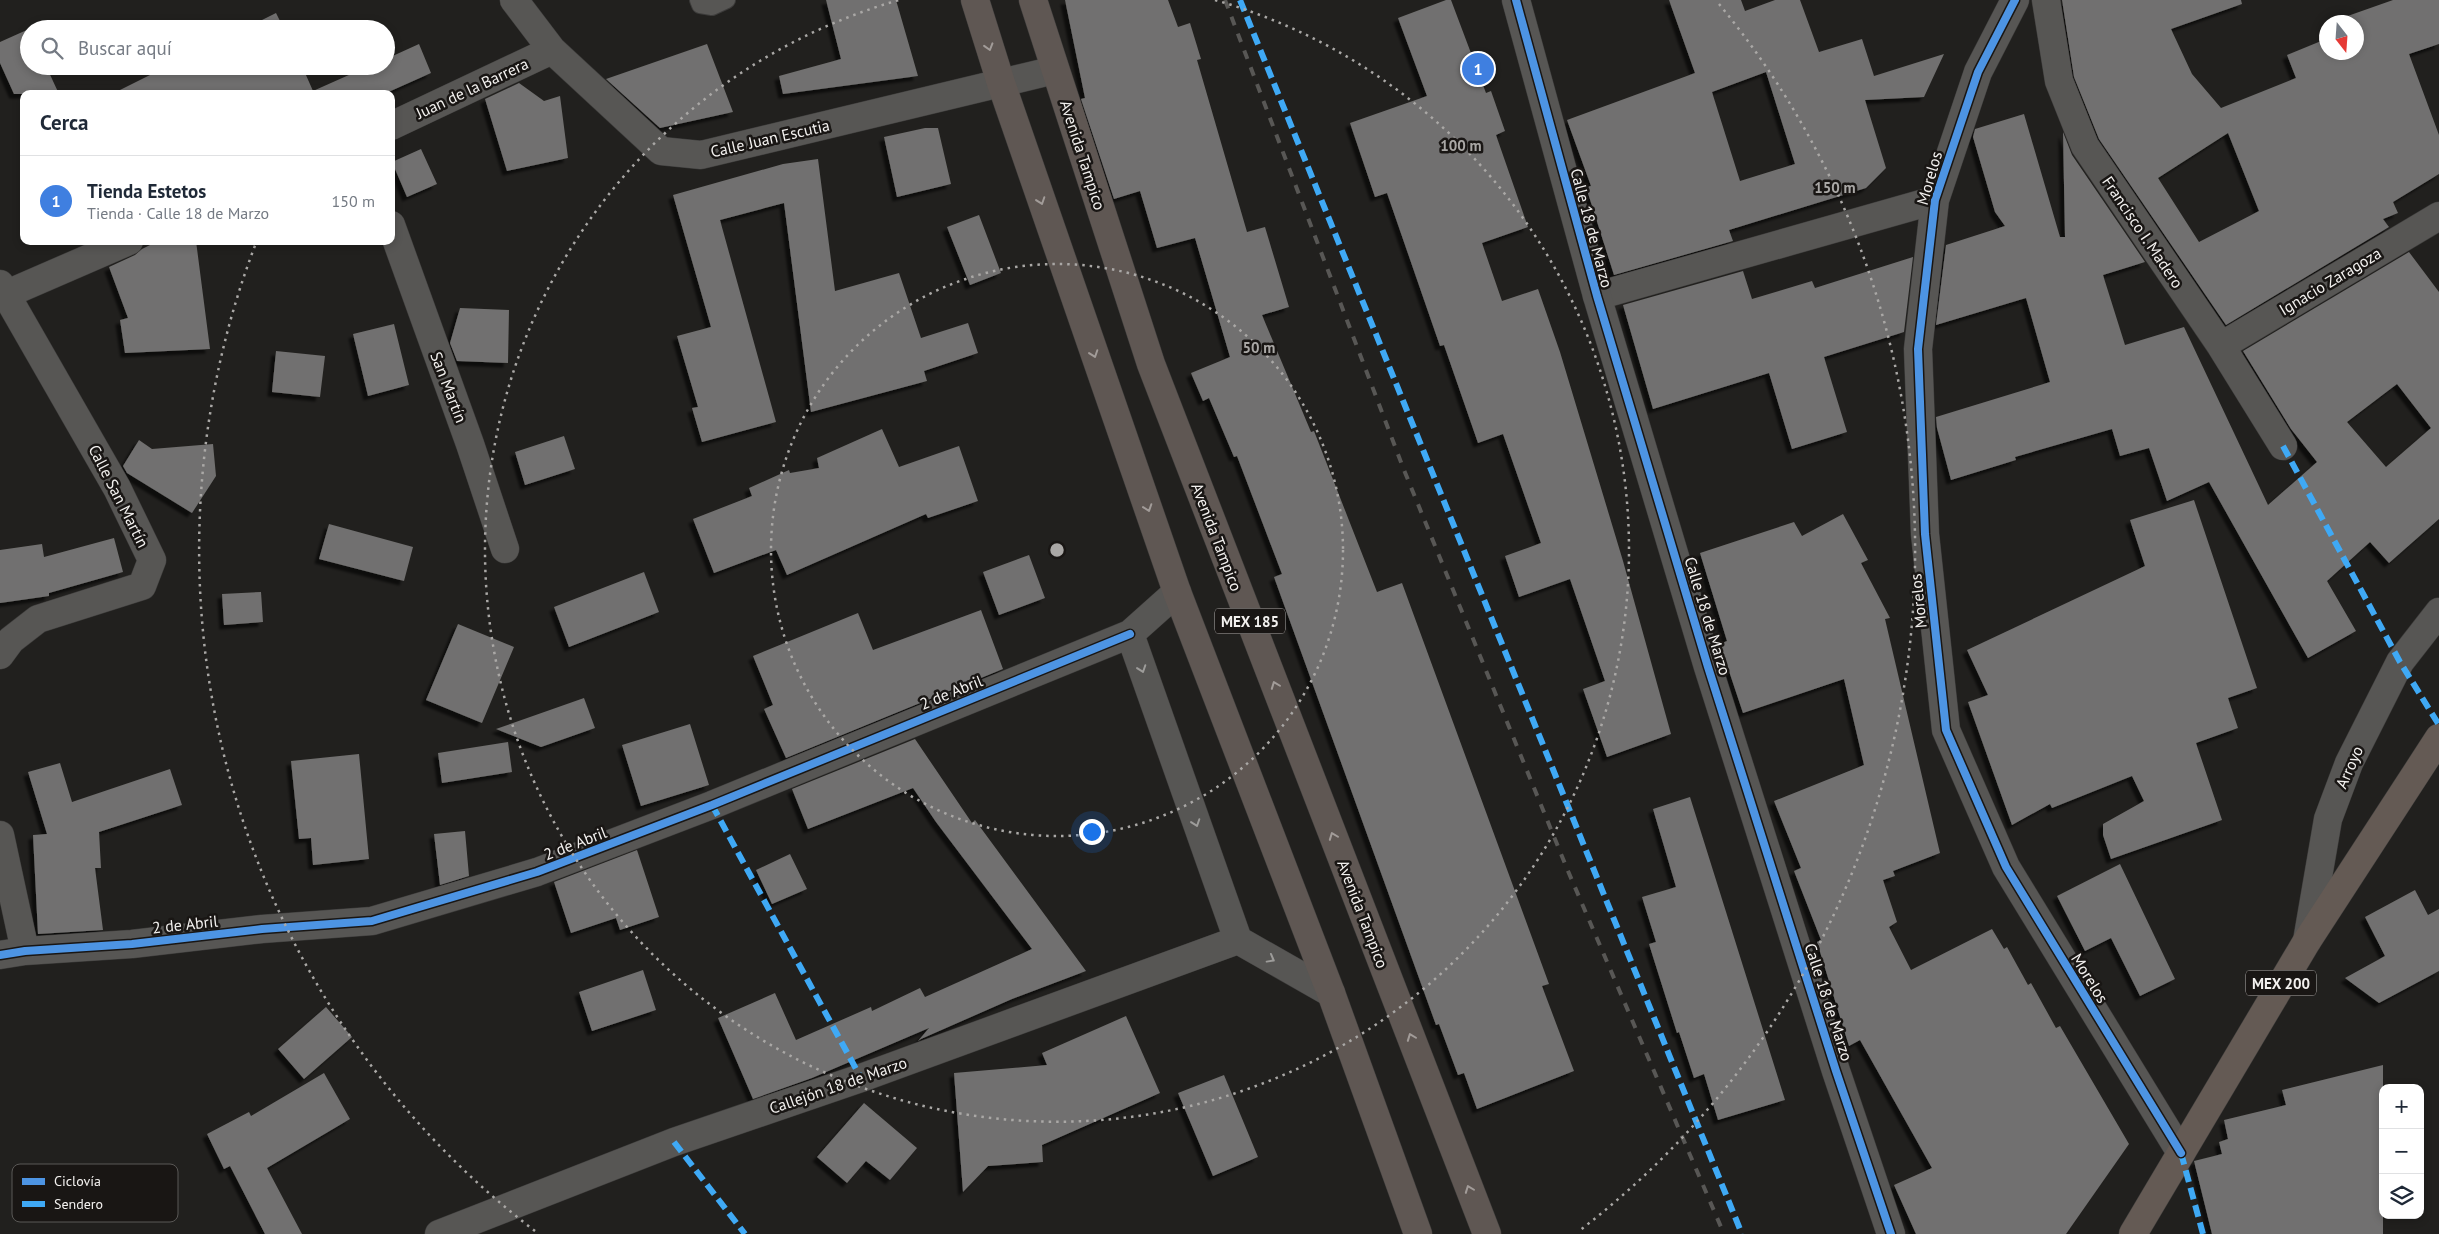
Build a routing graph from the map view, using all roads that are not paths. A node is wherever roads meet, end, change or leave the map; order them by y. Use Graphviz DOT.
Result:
graph roads {
  1 [pos="514,0"];
  2 [pos="698,0"];
  3 [pos="727,0"];
  4 [pos="975,0"];
  5 [pos="1032,0"];
  6 [pos="1516,0"];
  7 [pos="2015,0"];
  8 [pos="2046,0"];
  9 [pos="552,50"];
  10 [pos="1055,70"];
  11 [pos="1001,83"];
  12 [pos="395,124"];
  13 [pos="1935,200"];
  14 [pos="2439,216"];
  15 [pos="395,236"];
  16 [pos="119,245"];
  17 [pos="2,292"];
  18 [pos="1597,296"];
  19 [pos="2221,346"];
  20 [pos="2283,446"];
  21 [pos="505,549"];
  22 [pos="1177,592"];
  23 [pos="2439,612"];
  24 [pos="1130,634"];
  25 [pos="0,655"];
  26 [pos="2439,738"];
  27 [pos="0,835"];
  28 [pos="1238,940"];
  29 [pos="2306,940"];
  30 [pos="13,953"];
  31 [pos="1331,993"];
  32 [pos="2181,1153"];
  33 [pos="439,1234"];
  34 [pos="1418,1234"];
  35 [pos="1487,1234"];
  36 [pos="1891,1234"];
  37 [pos="2132,1234"];
  1 -- 9 [label="street, Calle Juan Escutia"];
  2 -- 3 [label="lane"];
  4 -- 11 [label="main road, MEX 185, one-way"];
  5 -- 10 [label="main road, Avenida Tampico / MEX 185"];
  6 -- 18 [label="street, Calle 18 de Marzo"];
  7 -- 13 [label="street, Morelos"];
  8 -- 19 [label="street, Francisco I. Madero"];
  9 -- 11 [label="street, Calle Juan Escutia"];
  9 -- 12 [label="street, Juan de la Barrera"];
  10 -- 11 [label="street, Calle Juan Escutia"];
  35 -- 10 [label="main road, Avenida Tampico / MEX 185, one-way"];
  11 -- 22 [label="main road, MEX 185, one-way"];
  13 -- 18 [label="street"];
  13 -- 32 [label="street, Morelos"];
  14 -- 19 [label="street, Ignacio Zaragoza"];
  15 -- 21 [label="street, San Martín"];
  16 -- 17 [label="street"];
  17 -- 25 [label="street, Calle San Martín"];
  18 -- 36 [label="street, Calle 18 de Marzo"];
  19 -- 20 [label="street, Francisco I. Madero"];
  22 -- 24 [label="street, 2 de Abril"];
  22 -- 31 [label="main road, MEX 185"];
  23 -- 29 [label="street, Arroyo"];
  24 -- 28 [label="street, one-way"];
  24 -- 30 [label="street, 2 de Abril"];
  26 -- 29 [label="highway, MEX 200"];
  27 -- 30 [label="street"];
  28 -- 31 [label="street, one-way"];
  28 -- 33 [label="street, Callejón 18 de Marzo"];
  29 -- 32 [label="highway, MEX 200"];
  31 -- 34 [label="main road, MEX 185"];
  32 -- 37 [label="highway, MEX 200"];
}
